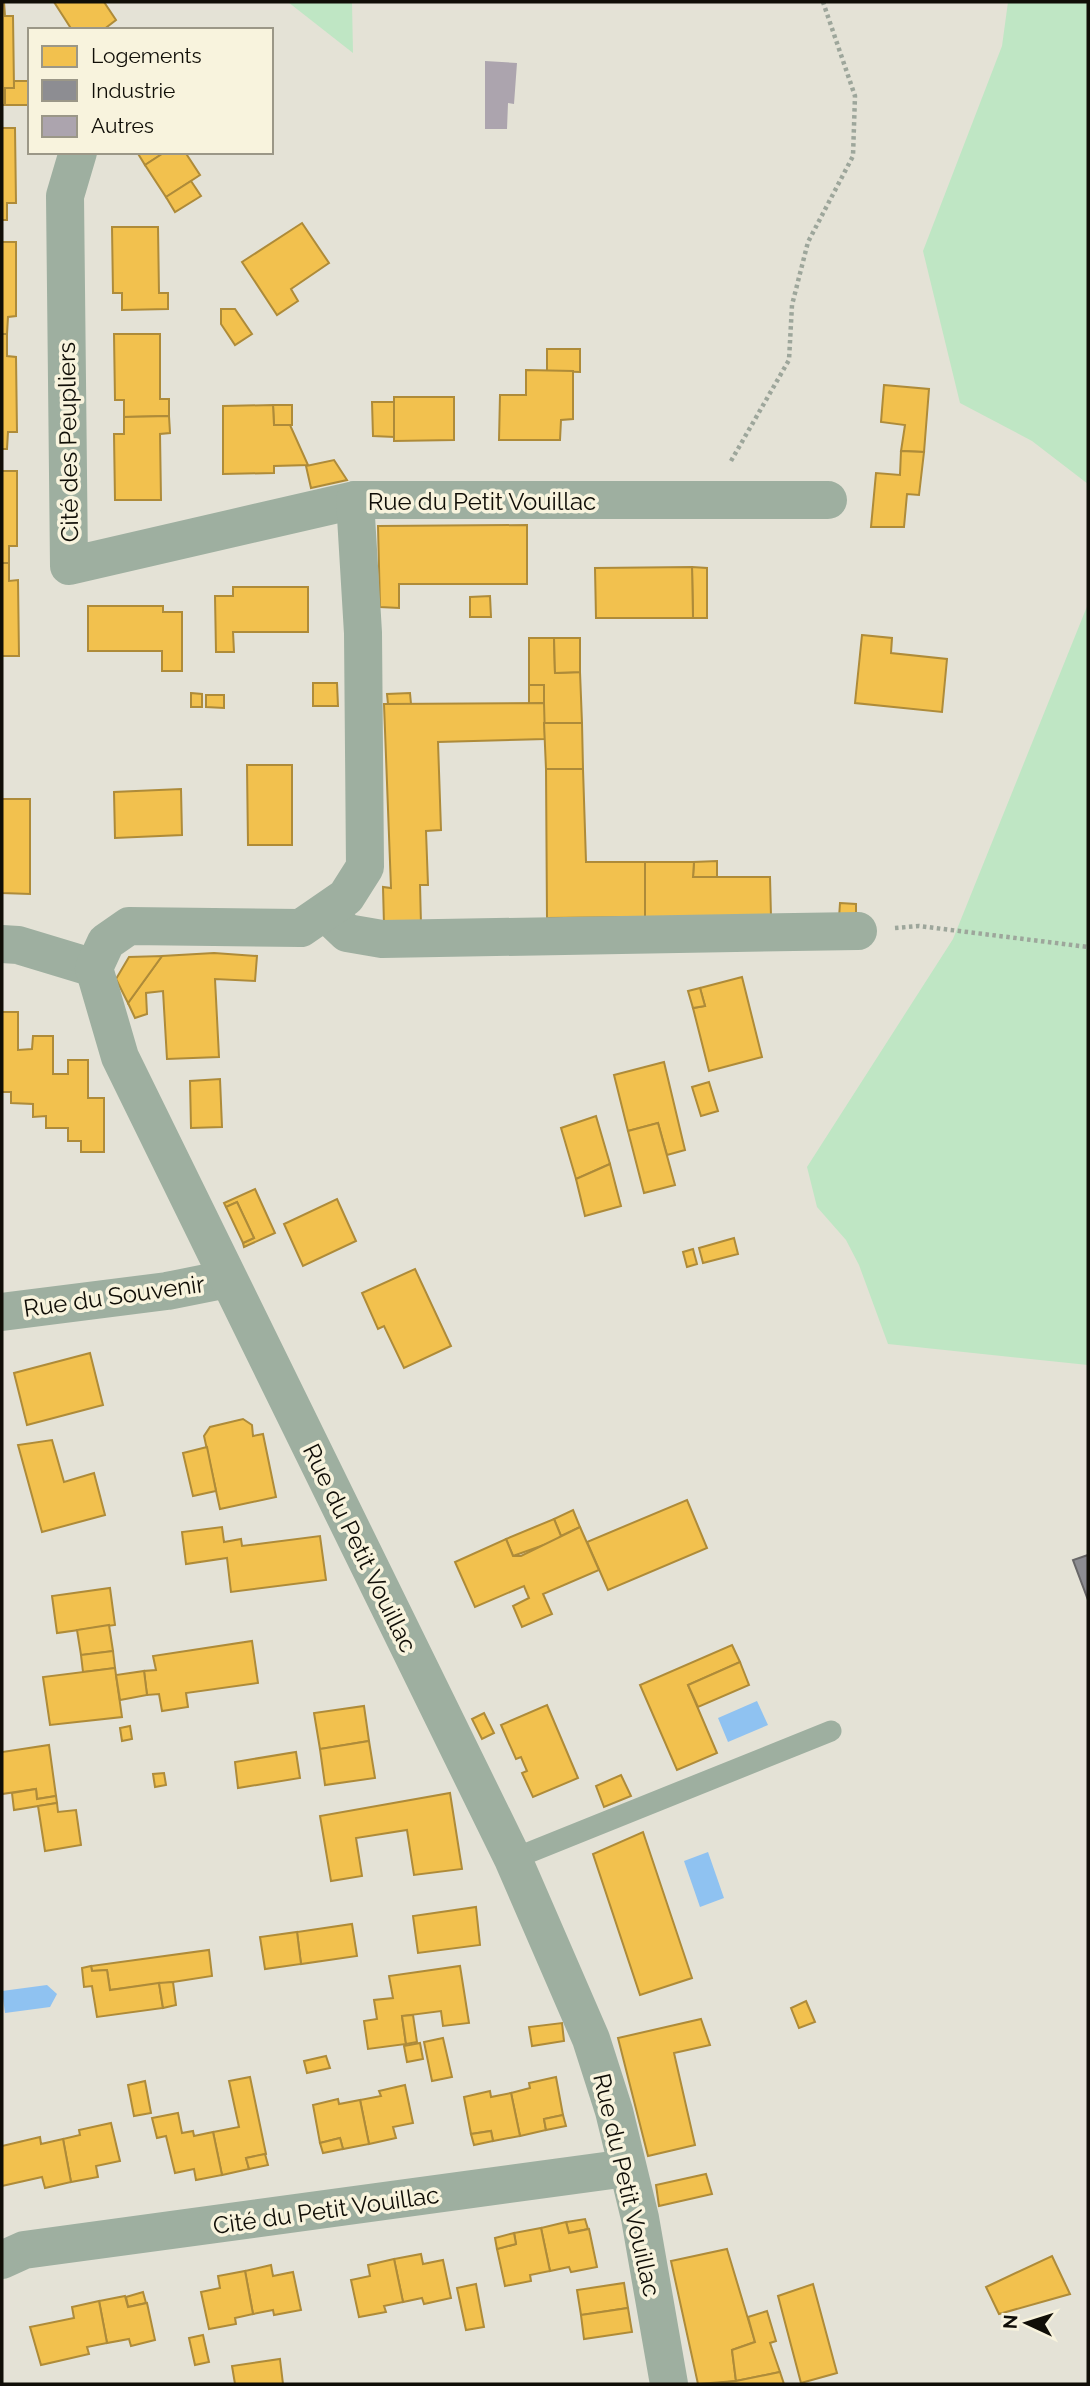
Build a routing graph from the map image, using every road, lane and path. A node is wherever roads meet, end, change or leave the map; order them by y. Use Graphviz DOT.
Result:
graph roads {
  1 [pos="823,2"];
  2 [pos="77,154"];
  3 [pos="355,500"];
  4 [pos="828,500"];
  5 [pos="709,501"];
  6 [pos="326,913"];
  7 [pos="858,931"];
  8 [pos="2,944"];
  9 [pos="1088,947"];
  10 [pos="94,968"];
  11 [pos="227,1279"];
  12 [pos="2,1312"];
  13 [pos="831,1731"];
  14 [pos="513,1859"];
  15 [pos="627,2168"];
  16 [pos="13,2255"];
  17 [pos="669,2384"];
  1 -- 5 [label="path"];
  2 -- 3 [label="street, Cité des Peupliers"];
  3 -- 5 [label="street, Rue du Petit Vouillac"];
  3 -- 6 [label="street, Rue du Petit Vouillac"];
  4 -- 5 [label="street, Rue du Petit Vouillac"];
  6 -- 7 [label="street"];
  6 -- 10 [label="street, Rue du Petit Vouillac"];
  7 -- 9 [label="path"];
  8 -- 10 [label="street"];
  10 -- 11 [label="street, Rue du Petit Vouillac"];
  11 -- 12 [label="street, Rue du Souvenir"];
  11 -- 14 [label="street, Rue du Petit Vouillac"];
  13 -- 14 [label="lane"];
  14 -- 15 [label="street, Rue du Petit Vouillac"];
  15 -- 16 [label="street, Cité du Petit Vouillac"];
  15 -- 17 [label="street, Rue du Petit Vouillac"];
}
